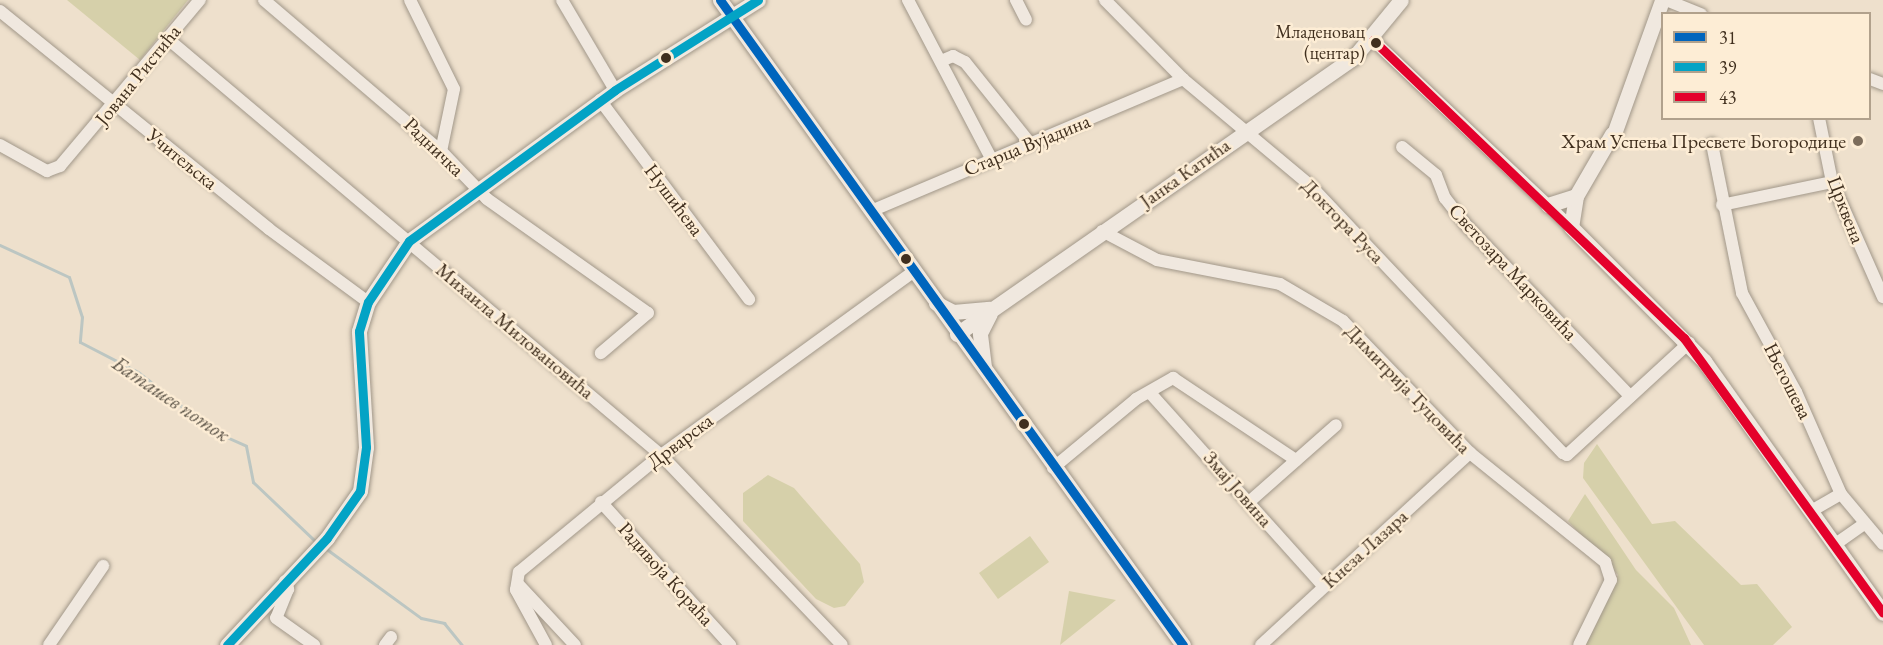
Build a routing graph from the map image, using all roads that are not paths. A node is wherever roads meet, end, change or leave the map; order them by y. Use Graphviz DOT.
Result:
graph roads {
  1 [pos="200,0"];
  2 [pos="264,0"];
  3 [pos="410,0"];
  4 [pos="562,0"];
  5 [pos="720,0"];
  6 [pos="758,0"];
  7 [pos="908,0"];
  8 [pos="1016,0"];
  9 [pos="1105,0"];
  10 [pos="1401,0"];
  11 [pos="1664,0"];
  12 [pos="0,11"];
  13 [pos="1696,12"];
  14 [pos="728,15"];
  15 [pos="1026,20"];
  16 [pos="168,39"];
  17 [pos="1373,40"];
  18 [pos="940,61"];
  19 [pos="1184,79"];
  20 [pos="615,90"];
  21 [pos="600,100"];
  22 [pos="114,104"];
  23 [pos="1819,120"];
  24 [pos="1243,132"];
  25 [pos="1612,134"];
  26 [pos="1030,144"];
  27 [pos="1712,144"];
  28 [pos="0,145"];
  29 [pos="1402,147"];
  30 [pos="441,151"];
  31 [pos="992,160"];
  32 [pos="1832,182"];
  33 [pos="477,189"];
  34 [pos="1576,196"];
  35 [pos="1722,204"];
  36 [pos="1548,205"];
  37 [pos="871,211"];
  38 [pos="1574,230"];
  39 [pos="1102,231"];
  40 [pos="409,241"];
  41 [pos="913,272"];
  42 [pos="1883,297"];
  43 [pos="748,299"];
  44 [pos="368,302"];
  45 [pos="934,302"];
  46 [pos="993,308"];
  47 [pos="957,334"];
  48 [pos="1689,343"];
  49 [pos="601,353"];
  50 [pos="989,381"];
  51 [pos="1151,394"];
  52 [pos="1630,396"];
  53 [pos="1336,426"];
  54 [pos="1470,453"];
  55 [pos="661,454"];
  56 [pos="1296,459"];
  57 [pos="1053,468"];
  58 [pos="1841,494"];
  59 [pos="601,502"];
  60 [pos="1249,502"];
  61 [pos="1813,510"];
  62 [pos="1863,525"];
  63 [pos="1837,543"];
  64 [pos="1883,544"];
  65 [pos="103,566"];
  66 [pos="285,581"];
  67 [pos="516,582"];
  68 [pos="1323,586"];
  69 [pos="1883,613"];
  70 [pos="49,645"];
  71 [pos="227,645"];
  72 [pos="314,645"];
  73 [pos="546,645"];
  74 [pos="575,645"];
  75 [pos="730,645"];
  76 [pos="842,645"];
  77 [pos="1183,645"];
  78 [pos="1261,645"];
  79 [pos="1580,645"];
  1 -- 16 [label="street, Јована Ристића"];
  2 -- 30 [label="street, Радничка"];
  3 -- 30 [label="street"];
  4 -- 20 [label="street"];
  5 -- 14 [label="street"];
  6 -- 14 [label="street"];
  7 -- 18 [label="street"];
  8 -- 15 [label="street"];
  9 -- 19 [label="street, Доктора Руса"];
  10 -- 17 [label="street, Јанка Катића"];
  11 -- 13 [label="street"];
  11 -- 25 [label="street"];
  12 -- 22 [label="street, Учитељска"];
  14 -- 20 [label="street"];
  14 -- 37 [label="street"];
  16 -- 22 [label="street, Јована Ристића"];
  16 -- 40 [label="street, Михаила Миловановића"];
  17 -- 24 [label="street, Јанка Катића"];
  17 -- 36 [label="street"];
  18 -- 26 [label="street"];
  18 -- 31 [label="street"];
  19 -- 24 [label="street, Доктора Руса"];
  19 -- 26 [label="street, Старца Вујадина"];
  20 -- 21 [label="street"];
  21 -- 33 [label="street"];
  21 -- 43 [label="street, Нушићева"];
  22 -- 28 [label="street, Јована Ристића"];
  22 -- 44 [label="street, Учитељска"];
  23 -- 32 [label="street, Црквена"];
  24 -- 39 [label="street, Јанка Катића"];
  24 -- 52 [label="street, Доктора Руса"];
  25 -- 34 [label="street"];
  25 -- 38 [label="street"];
  26 -- 31 [label="street, Старца Вујадина"];
  27 -- 35 [label="street, Његошева"];
  29 -- 52 [label="street, Светозара Марковића"];
  30 -- 33 [label="street, Радничка"];
  31 -- 37 [label="street, Старца Вујадина"];
  32 -- 35 [label="street"];
  32 -- 42 [label="street, Црквена"];
  33 -- 40 [label="street"];
  33 -- 49 [label="street, Радничка"];
  34 -- 36 [label="street"];
  34 -- 38 [label="street"];
  35 -- 58 [label="street, Његошева"];
  36 -- 38 [label="street"];
  37 -- 41 [label="street"];
  38 -- 48 [label="street"];
  39 -- 46 [label="street, Јанка Катића"];
  39 -- 54 [label="street, Димитрија Туцовића"];
  40 -- 44 [label="street"];
  40 -- 55 [label="street, Михаила Миловановића"];
  41 -- 45 [label="street"];
  41 -- 55 [label="street, Дрварска"];
  44 -- 66 [label="street"];
  45 -- 46 [label="street"];
  45 -- 47 [label="street"];
  46 -- 47 [label="street, Јанка Катића"];
  46 -- 50 [label="street"];
  47 -- 50 [label="street"];
  48 -- 52 [label="street"];
  48 -- 61 [label="street"];
  50 -- 57 [label="street"];
  51 -- 56 [label="street"];
  51 -- 57 [label="street"];
  51 -- 60 [label="street, Змај Јовина"];
  53 -- 56 [label="street"];
  54 -- 68 [label="street, Кнеза Лазара"];
  54 -- 79 [label="street, Димитрија Туцовића"];
  55 -- 59 [label="street, Дрварска"];
  55 -- 76 [label="street, Михаила Миловановића"];
  56 -- 60 [label="street"];
  57 -- 77 [label="street"];
  58 -- 61 [label="street"];
  58 -- 62 [label="street, Његошева"];
  59 -- 67 [label="street, Дрварска"];
  59 -- 75 [label="street, Радивоја Кораћа"];
  60 -- 68 [label="street, Змај Јовина"];
  61 -- 63 [label="street"];
  62 -- 63 [label="street"];
  62 -- 64 [label="street, Његошева"];
  63 -- 69 [label="street"];
  65 -- 70 [label="street"];
  66 -- 71 [label="street"];
  66 -- 72 [label="street"];
  67 -- 73 [label="street"];
  67 -- 74 [label="street"];
  68 -- 78 [label="street, Кнеза Лазара"];
}
